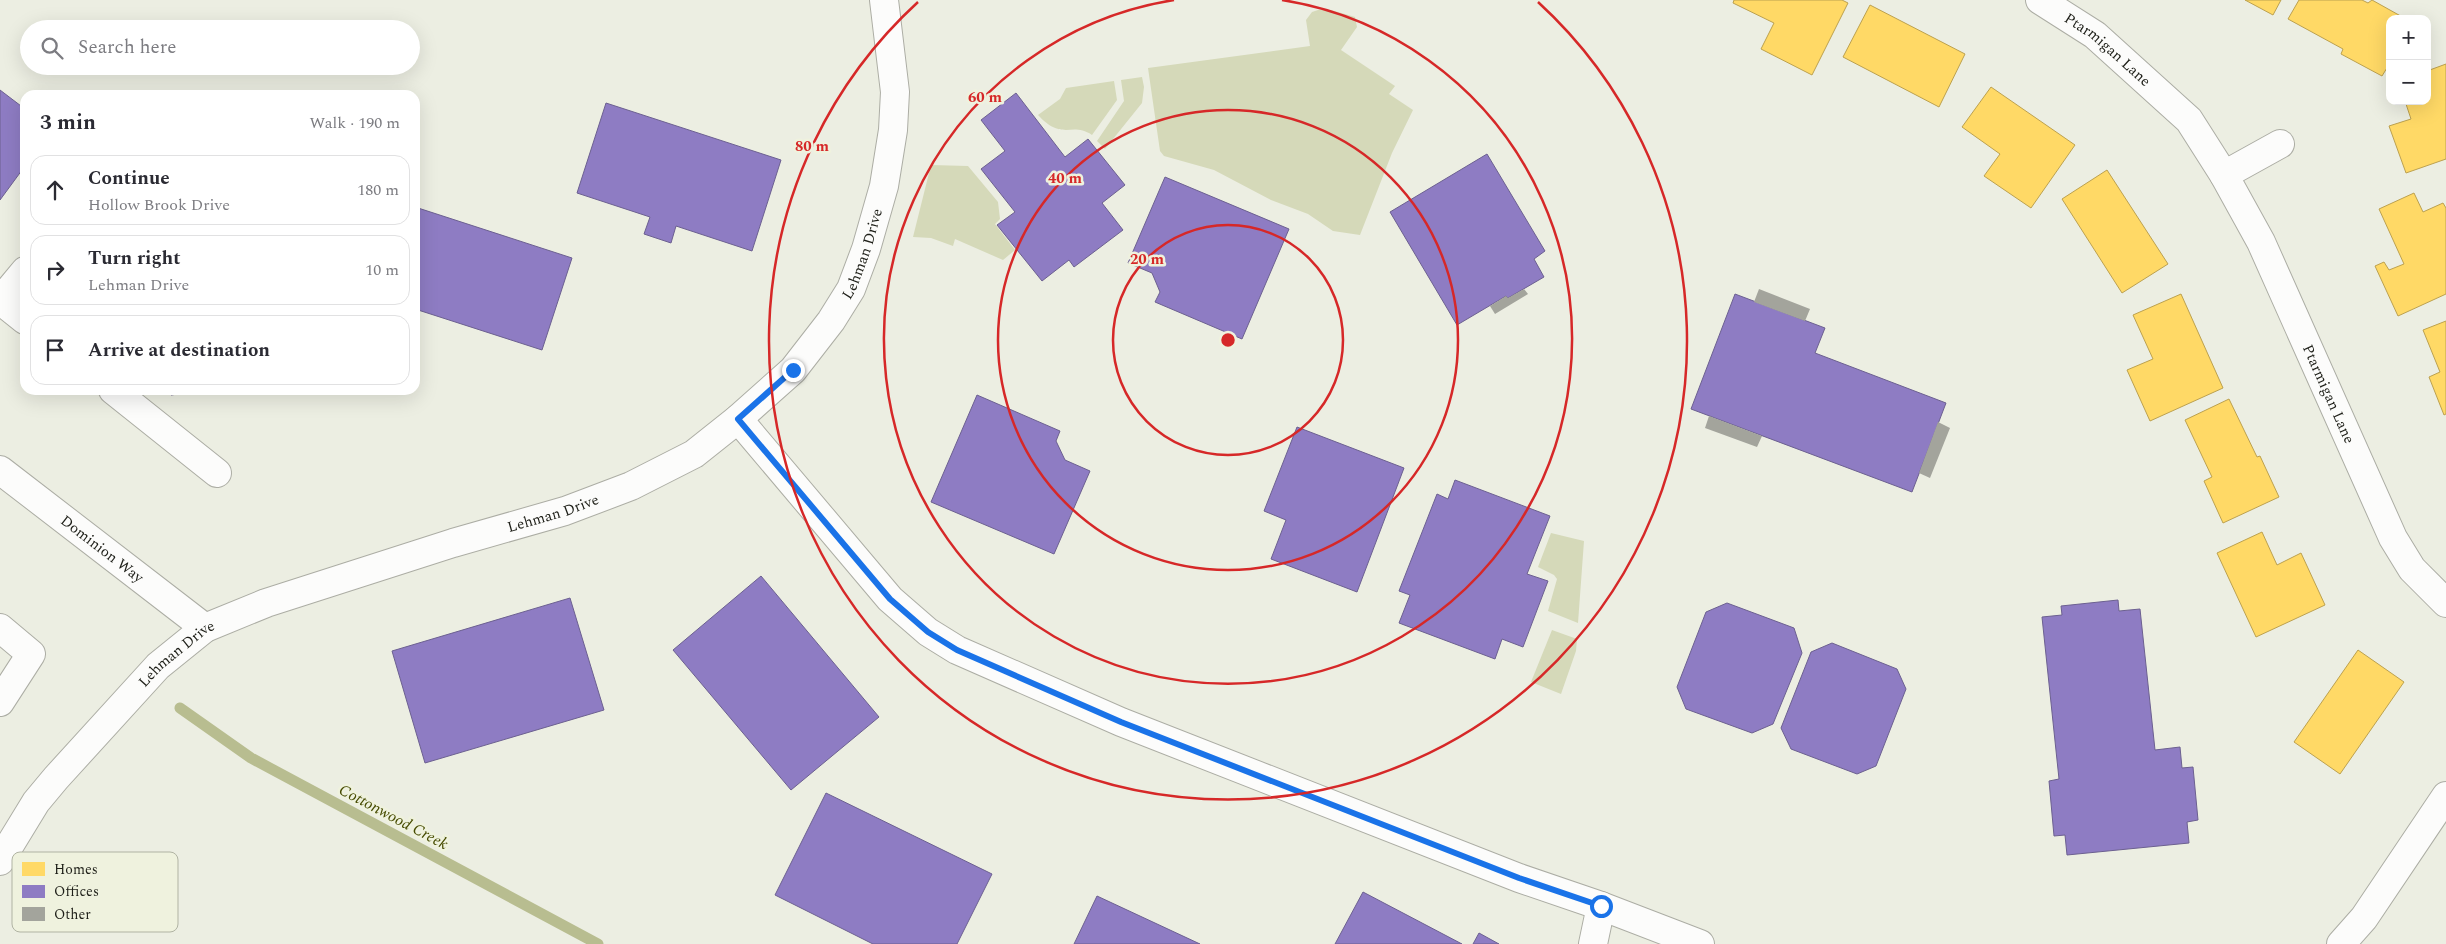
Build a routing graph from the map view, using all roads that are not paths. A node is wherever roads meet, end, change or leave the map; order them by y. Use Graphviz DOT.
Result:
graph roads {
  1 [pos="884,0"];
  2 [pos="2040,0"];
  3 [pos="2280,144"];
  4 [pos="2224,175"];
  5 [pos="20,277"];
  6 [pos="0,301"];
  7 [pos="20,316"];
  8 [pos="118,395"];
  9 [pos="738,419"];
  10 [pos="0,470"];
  11 [pos="217,473"];
  12 [pos="2446,603"];
  13 [pos="0,628"];
  14 [pos="205,628"];
  15 [pos="0,702"];
  16 [pos="2446,796"];
  17 [pos="8,830"];
  18 [pos="0,861"];
  19 [pos="1601,906"];
  20 [pos="1593,944"];
  21 [pos="1700,944"];
  22 [pos="2341,944"];
  1 -- 9 [label="street, Lehman Drive"];
  2 -- 4 [label="street, Ptarmigan Lane"];
  3 -- 4 [label="street"];
  4 -- 12 [label="street, Ptarmigan Lane"];
  5 -- 6 [label="street"];
  6 -- 7 [label="street"];
  8 -- 11 [label="street"];
  9 -- 14 [label="street, Lehman Drive"];
  9 -- 19 [label="street"];
  10 -- 14 [label="street, Dominion Way"];
  13 -- 15 [label="street"];
  14 -- 17 [label="street, Lehman Drive"];
  16 -- 22 [label="street"];
  17 -- 18 [label="street, Lehman Drive"];
  19 -- 20 [label="street"];
  19 -- 21 [label="street"];
}
